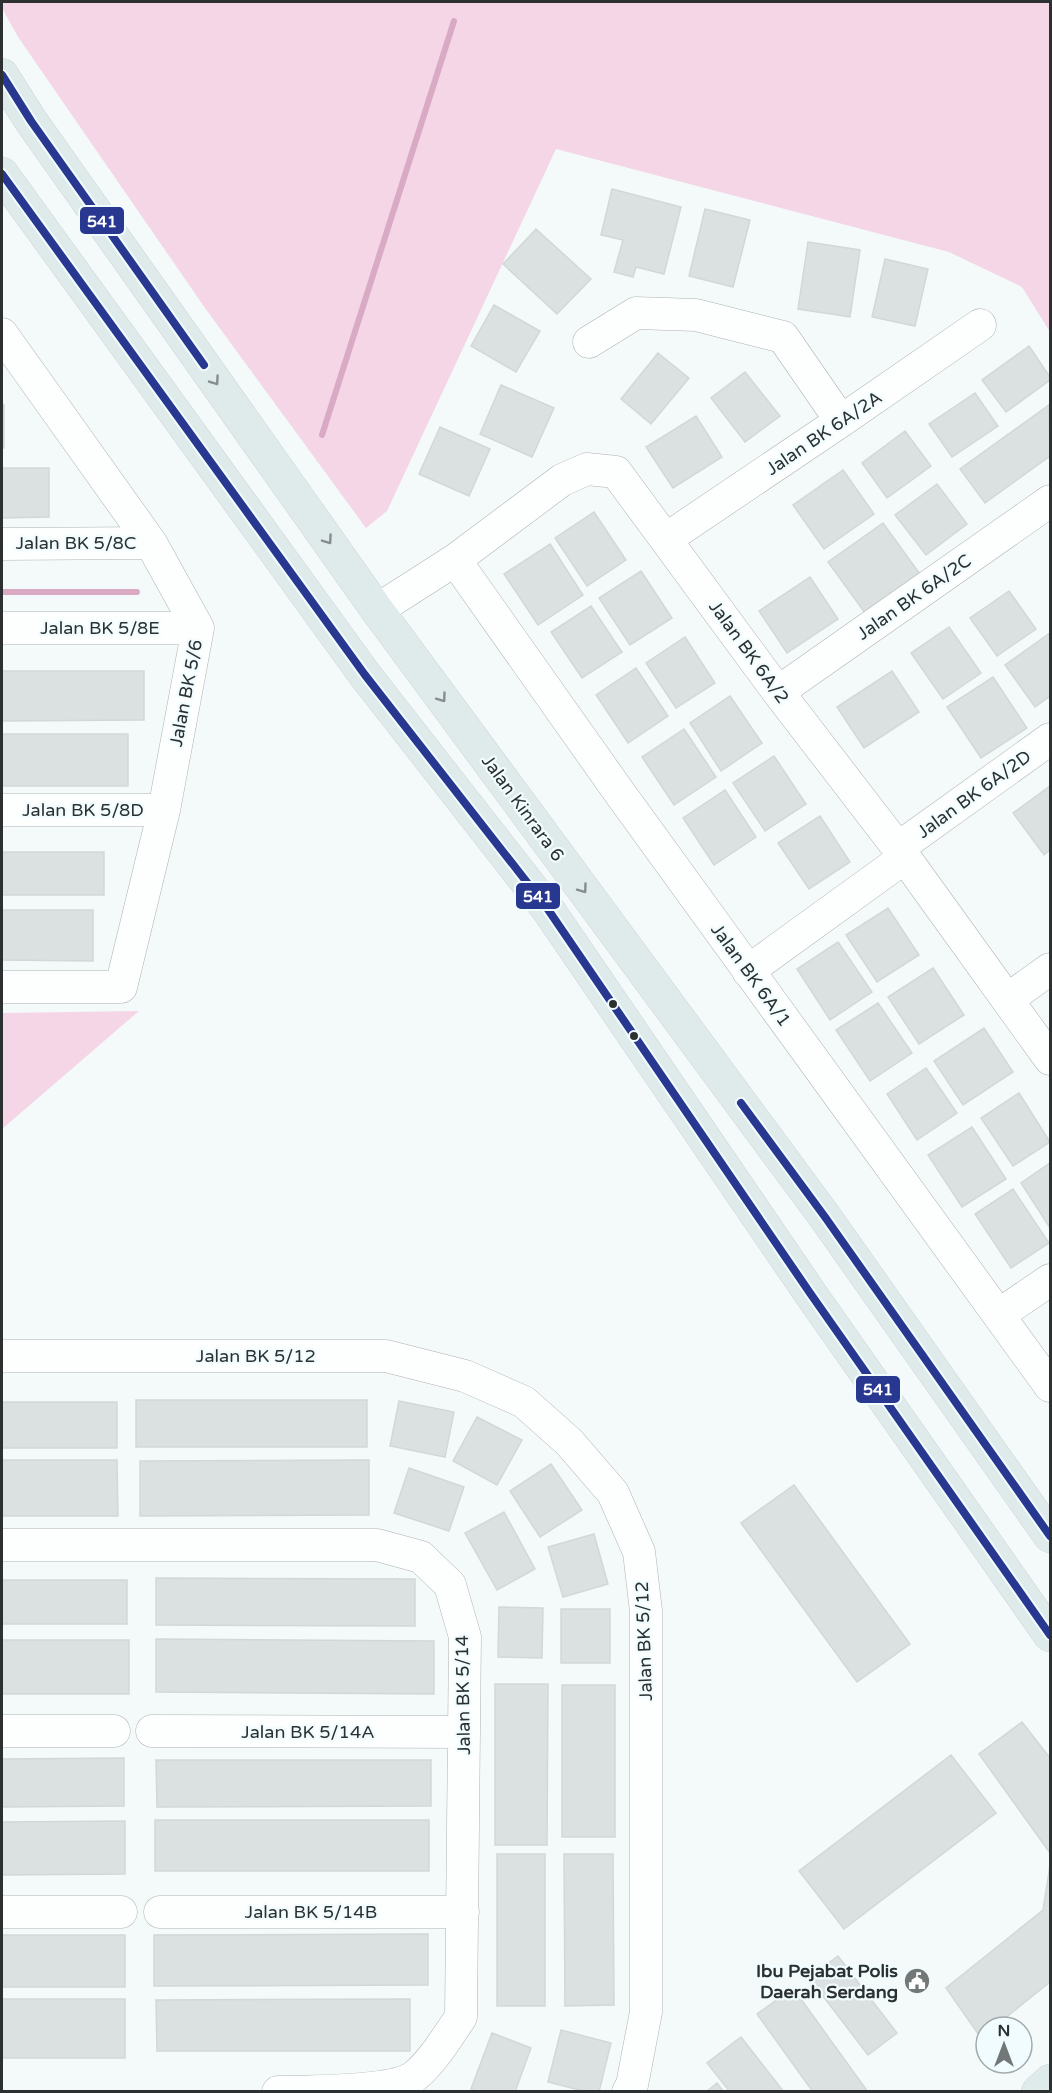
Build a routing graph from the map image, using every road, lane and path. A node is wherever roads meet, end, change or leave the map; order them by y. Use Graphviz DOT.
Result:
graph roads {
  1 [pos="2,75"];
  2 [pos="2,174"];
  3 [pos="980,325"];
  4 [pos="2,334"];
  5 [pos="590,342"];
  6 [pos="13,366"];
  7 [pos="842,422"];
  8 [pos="1050,501"];
  9 [pos="666,539"];
  10 [pos="2,543"];
  11 [pos="151,543"];
  12 [pos="455,560"];
  13 [pos="311,602"];
  14 [pos="377,610"];
  15 [pos="2,628"];
  16 [pos="198,628"];
  17 [pos="365,675"];
  18 [pos="778,692"];
  19 [pos="1050,739"];
  20 [pos="2,810"];
  21 [pos="164,810"];
  22 [pos="901,853"];
  23 [pos="1050,969"];
  24 [pos="748,971"];
  25 [pos="2,987"];
  26 [pos="1008,999"];
  27 [pos="1050,1059"];
  28 [pos="1050,1280"];
  29 [pos="1000,1314"];
  30 [pos="2,1356"];
  31 [pos="1050,1386"];
  32 [pos="1050,1536"];
  33 [pos="2,1545"];
  34 [pos="1050,1635"];
  35 [pos="2,1731"];
  36 [pos="114,1731"];
  37 [pos="152,1731"];
  38 [pos="464,1732"];
  39 [pos="2,1912"];
  40 [pos="121,1912"];
  41 [pos="160,1912"];
  42 [pos="463,1912"];
  43 [pos="1050,2081"];
  44 [pos="278,2091"];
  45 [pos="628,2091"];
  46 [pos="1038,2091"];
  1 -- 14 [label="main road, Jalan Kinrara 6, one-way"];
  2 -- 13 [label="main road"];
  3 -- 7 [label="street, Jalan BK 6A/2A"];
  4 -- 6 [label="street, Jalan BK 5/6"];
  5 -- 7 [label="street"];
  6 -- 11 [label="street, Jalan BK 5/6"];
  7 -- 9 [label="street, Jalan BK 6A/2A"];
  8 -- 18 [label="street, Jalan BK 6A/2C"];
  9 -- 12 [label="street, Jalan BK 6A/2"];
  9 -- 18 [label="street, Jalan BK 6A/2"];
  10 -- 11 [label="street, Jalan BK 5/8C"];
  11 -- 16 [label="street, Jalan BK 5/6"];
  12 -- 14 [label="street, Jalan BK 6A/2"];
  12 -- 24 [label="street, Jalan BK 6A/1"];
  13 -- 14 [label="main road"];
  13 -- 17 [label="main road"];
  14 -- 17 [label="main road"];
  14 -- 32 [label="main road, Jalan Kinrara 6, one-way"];
  15 -- 16 [label="street, Jalan BK 5/8E"];
  16 -- 21 [label="street, Jalan BK 5/6"];
  17 -- 34 [label="main road"];
  18 -- 22 [label="street, Jalan BK 6A/2"];
  19 -- 22 [label="street, Jalan BK 6A/2D"];
  20 -- 21 [label="street, Jalan BK 5/8D"];
  21 -- 25 [label="street, Jalan BK 5/6"];
  22 -- 24 [label="street, Jalan BK 6A/2D"];
  22 -- 26 [label="street, Jalan BK 6A/2"];
  23 -- 26 [label="street"];
  24 -- 29 [label="street, Jalan BK 6A/1"];
  26 -- 27 [label="street, Jalan BK 6A/2"];
  28 -- 29 [label="street"];
  29 -- 31 [label="street, Jalan BK 6A/1"];
  30 -- 45 [label="street, Jalan BK 5/12"];
  33 -- 38 [label="street, Jalan BK 5/14"];
  35 -- 36 [label="street"];
  37 -- 38 [label="street, Jalan BK 5/14A"];
  38 -- 42 [label="street, Jalan BK 5/14"];
  39 -- 40 [label="street"];
  41 -- 42 [label="street, Jalan BK 5/14B"];
  42 -- 44 [label="street, Jalan BK 5/14"];
  43 -- 46 [label="main road"];
}
